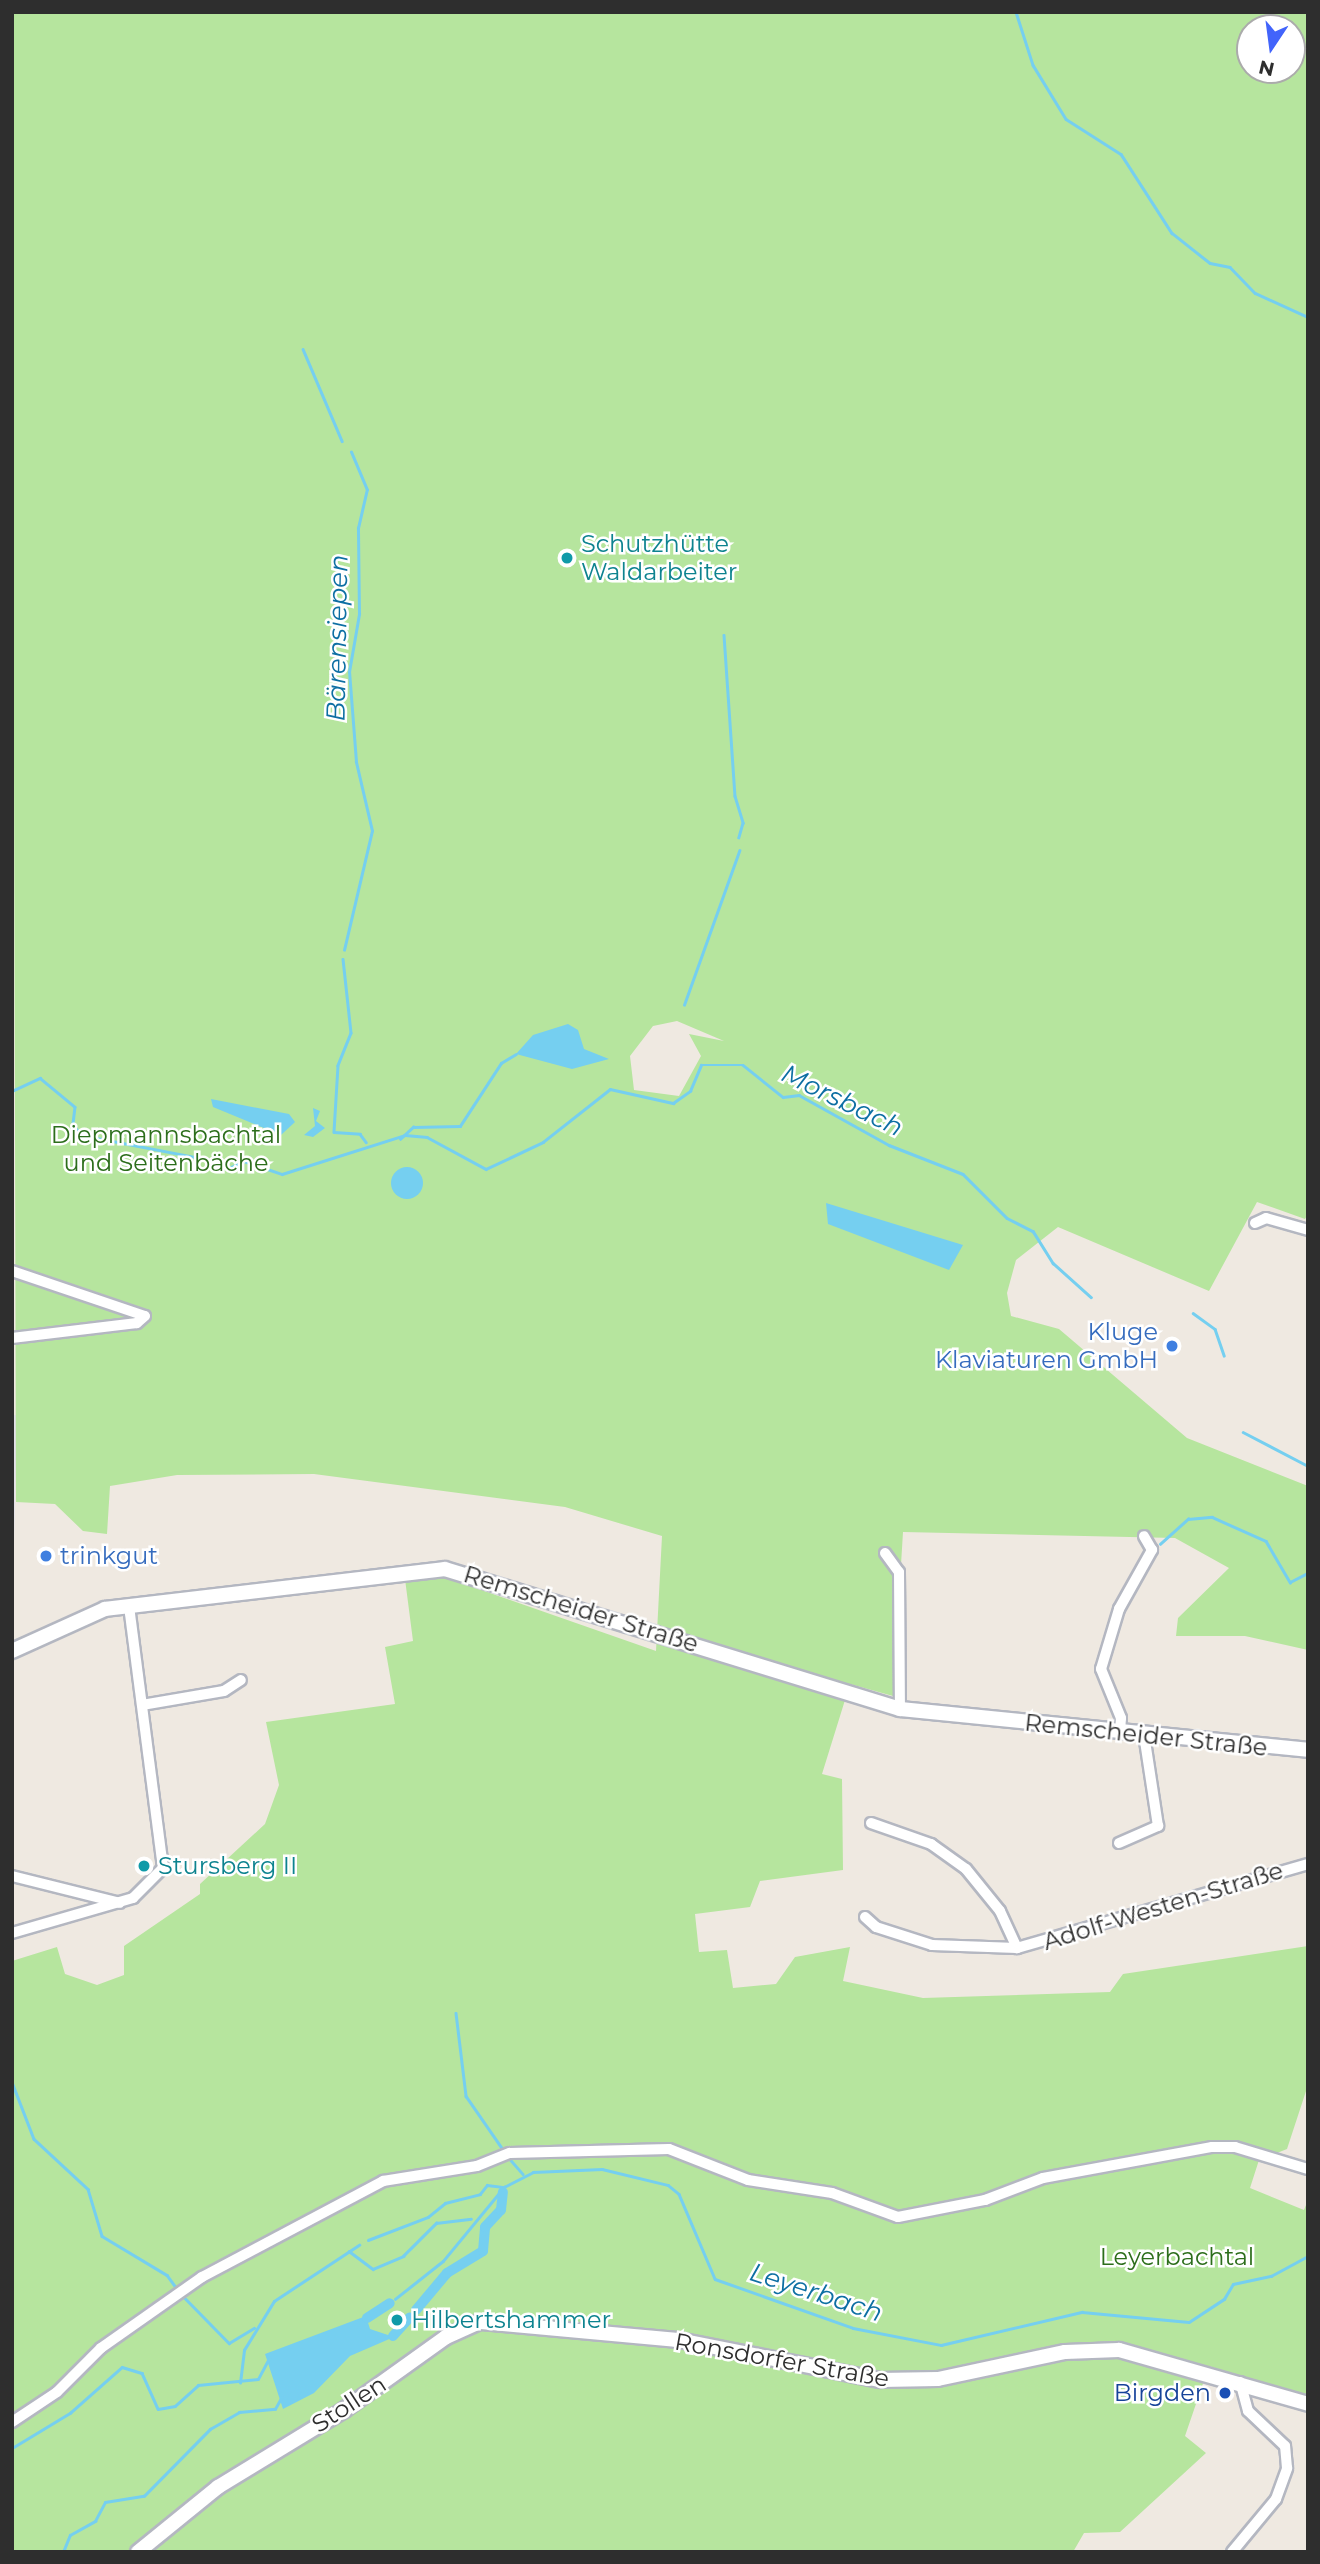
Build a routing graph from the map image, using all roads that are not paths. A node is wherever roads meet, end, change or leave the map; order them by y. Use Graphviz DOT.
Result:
graph roads {
  1 [pos="1255,1223"];
  2 [pos="1308,1230"];
  3 [pos="12,1271"];
  4 [pos="12,1338"];
  5 [pos="1144,1536"];
  6 [pos="885,1553"];
  7 [pos="129,1605"];
  8 [pos="12,1650"];
  9 [pos="241,1680"];
  10 [pos="142,1705"];
  11 [pos="900,1709"];
  12 [pos="1120,1732"];
  13 [pos="1144,1735"];
  14 [pos="1308,1750"];
  15 [pos="871,1824"];
  16 [pos="1119,1843"];
  17 [pos="1308,1864"];
  18 [pos="12,1876"];
  19 [pos="121,1903"];
  20 [pos="865,1917"];
  21 [pos="12,1933"];
  22 [pos="1017,1948"];
  23 [pos="1308,2169"];
  24 [pos="582,2329"];
  25 [pos="1240,2382"];
  26 [pos="1308,2404"];
  27 [pos="12,2422"];
  28 [pos="138,2552"];
  29 [pos="1232,2552"];
  1 -- 2 [label="street"];
  3 -- 4 [label="street"];
  5 -- 12 [label="street"];
  6 -- 11 [label="street"];
  7 -- 8 [label="main road, Remscheider Straße"];
  7 -- 10 [label="street"];
  7 -- 11 [label="main road, Remscheider Straße"];
  9 -- 10 [label="street"];
  10 -- 19 [label="street"];
  11 -- 12 [label="main road, Remscheider Straße"];
  12 -- 13 [label="main road, Remscheider Straße"];
  13 -- 14 [label="main road, Remscheider Straße"];
  13 -- 16 [label="street"];
  15 -- 22 [label="street, Adolf-Westen-Straße"];
  17 -- 22 [label="street, Adolf-Westen-Straße"];
  18 -- 19 [label="street"];
  19 -- 21 [label="street"];
  20 -- 22 [label="street, Adolf-Westen-Straße"];
  23 -- 27 [label="street"];
  24 -- 25 [label="main road, Ronsdorfer Straße"];
  24 -- 28 [label="main road, Stollen"];
  25 -- 26 [label="main road, Ronsdorfer Straße"];
  25 -- 29 [label="street"];
}
